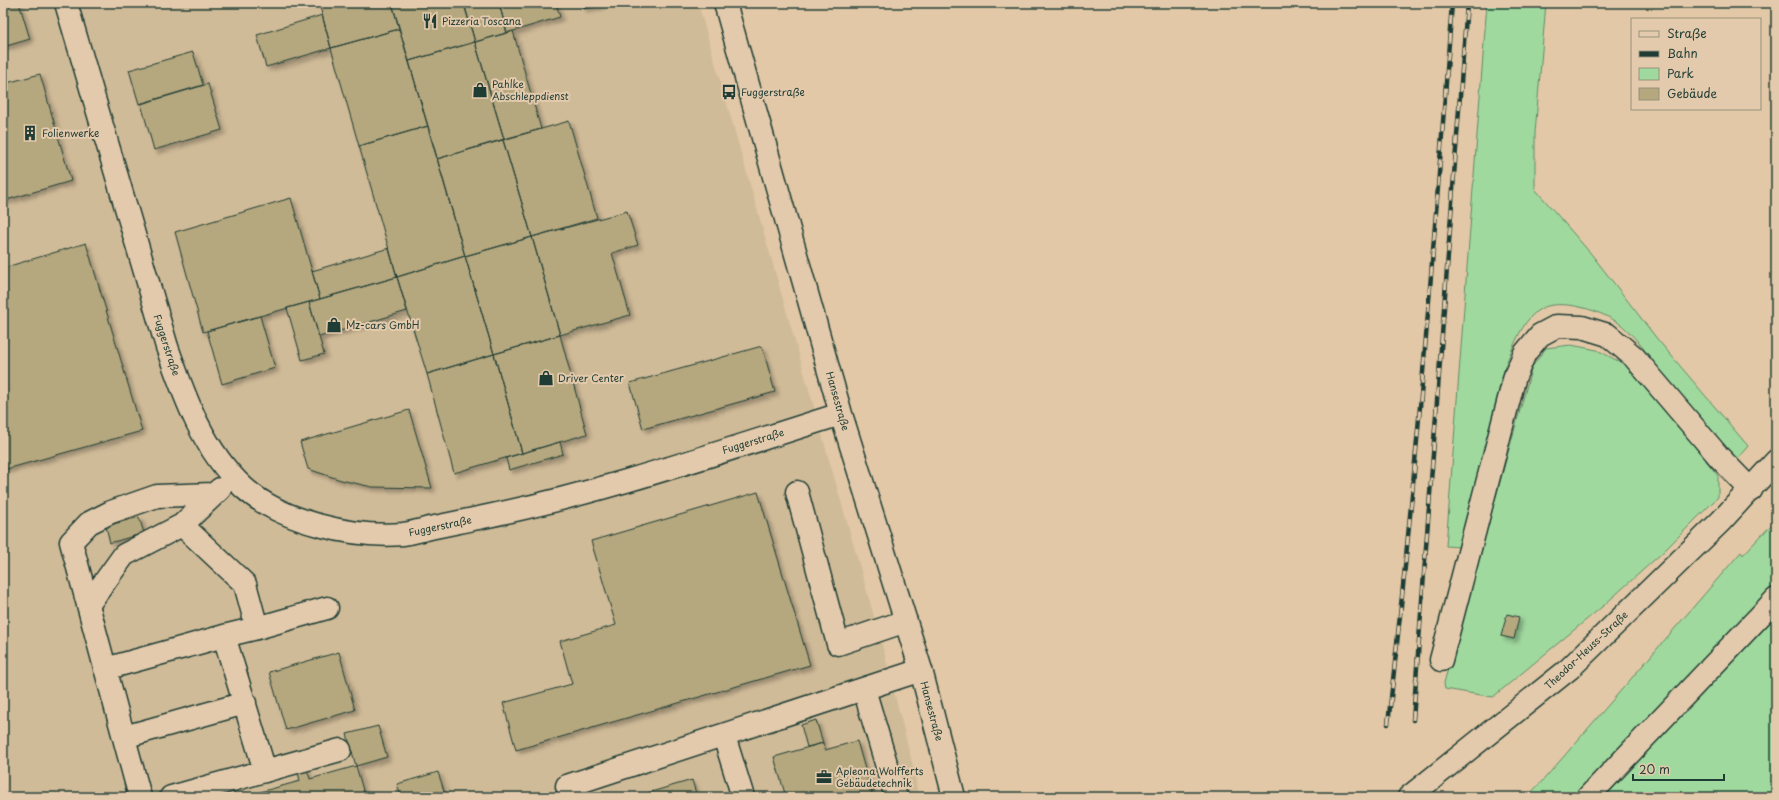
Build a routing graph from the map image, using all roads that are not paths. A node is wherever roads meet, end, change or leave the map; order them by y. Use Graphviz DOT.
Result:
graph roads {
  1 [pos="66,3"];
  2 [pos="725,3"];
  3 [pos="841,414"];
  4 [pos="1776,461"];
  5 [pos="236,478"];
  6 [pos="1751,490"];
  7 [pos="797,492"];
  8 [pos="213,494"];
  9 [pos="182,525"];
  10 [pos="1776,599"];
  11 [pos="88,605"];
  12 [pos="327,608"];
  13 [pos="906,621"];
  14 [pos="257,628"];
  15 [pos="224,636"];
  16 [pos="1441,660"];
  17 [pos="105,668"];
  18 [pos="921,670"];
  19 [pos="864,689"];
  20 [pos="244,703"];
  21 [pos="724,736"];
  22 [pos="124,737"];
  23 [pos="340,750"];
  24 [pos="265,771"];
  25 [pos="567,786"];
  26 [pos="140,797"];
  27 [pos="171,797"];
  28 [pos="743,797"];
  29 [pos="896,797"];
  30 [pos="954,797"];
  31 [pos="1409,797"];
  32 [pos="1588,797"];
  1 -- 5 [label="street, Fuggerstraße"];
  2 -- 3 [label="street, Hansestraße"];
  3 -- 5 [label="street, Fuggerstraße"];
  3 -- 13 [label="street, Hansestraße"];
  4 -- 6 [label="street, Theodor-Heuss-Straße"];
  5 -- 8 [label="street"];
  6 -- 16 [label="street"];
  6 -- 31 [label="street, Theodor-Heuss-Straße"];
  7 -- 13 [label="street"];
  8 -- 9 [label="street"];
  8 -- 11 [label="street"];
  9 -- 11 [label="street"];
  9 -- 14 [label="street"];
  10 -- 32 [label="street"];
  11 -- 17 [label="street"];
  12 -- 14 [label="street"];
  13 -- 18 [label="street, Hansestraße"];
  14 -- 15 [label="street"];
  15 -- 17 [label="street"];
  15 -- 20 [label="street"];
  17 -- 22 [label="street"];
  18 -- 19 [label="street"];
  18 -- 30 [label="street, Hansestraße"];
  19 -- 21 [label="street"];
  19 -- 29 [label="street"];
  20 -- 22 [label="street"];
  20 -- 24 [label="street"];
  21 -- 25 [label="street"];
  21 -- 28 [label="street"];
  22 -- 26 [label="street"];
  23 -- 24 [label="street"];
  24 -- 27 [label="street"];
}
